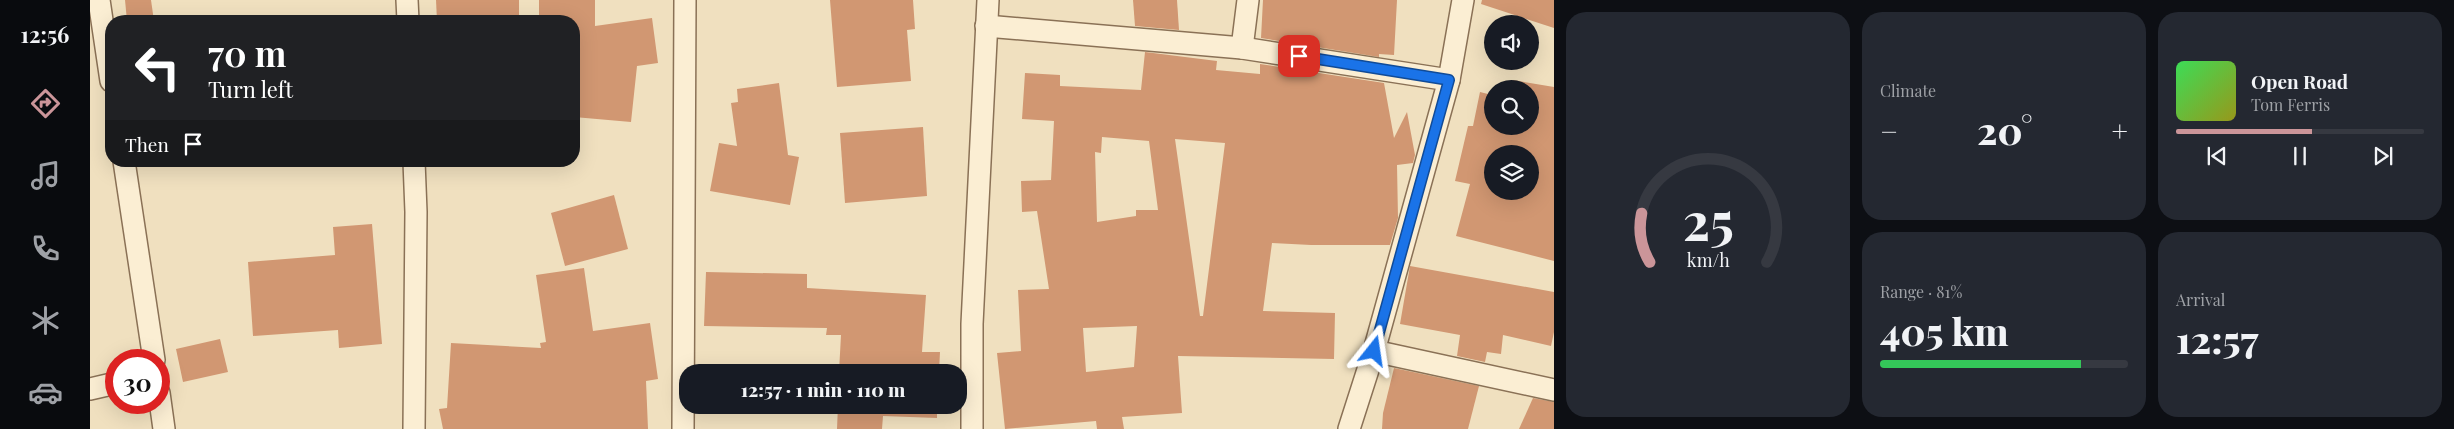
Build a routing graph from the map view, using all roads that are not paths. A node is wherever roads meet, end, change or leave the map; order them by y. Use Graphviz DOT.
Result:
graph roads {
  1 [pos="99,0"];
  2 [pos="407,0"];
  3 [pos="685,0"];
  4 [pos="988,0"];
  5 [pos="1248,0"];
  6 [pos="1463,0"];
  7 [pos="408,15"];
  8 [pos="986,26"];
  9 [pos="105,40"];
  10 [pos="1242,48"];
  11 [pos="1449,80"];
  12 [pos="125,167"];
  13 [pos="414,167"];
  14 [pos="152,349"];
  15 [pos="1374,351"];
  16 [pos="105,386"];
  17 [pos="90,389"];
  18 [pos="1554,390"];
  19 [pos="162,414"];
  20 [pos="164,429"];
  21 [pos="414,429"];
  22 [pos="683,429"];
  23 [pos="972,429"];
  24 [pos="1349,429"];
  1 -- 9 [label="street"];
  2 -- 7 [label="street"];
  3 -- 22 [label="street"];
  4 -- 8 [label="street"];
  5 -- 10 [label="street"];
  6 -- 11 [label="street"];
  8 -- 10 [label="street"];
  8 -- 23 [label="street"];
  10 -- 11 [label="street"];
  11 -- 15 [label="street"];
  12 -- 14 [label="street"];
  13 -- 21 [label="street"];
  15 -- 18 [label="street"];
  15 -- 24 [label="street"];
  16 -- 17 [label="street"];
  19 -- 20 [label="street"];
}
